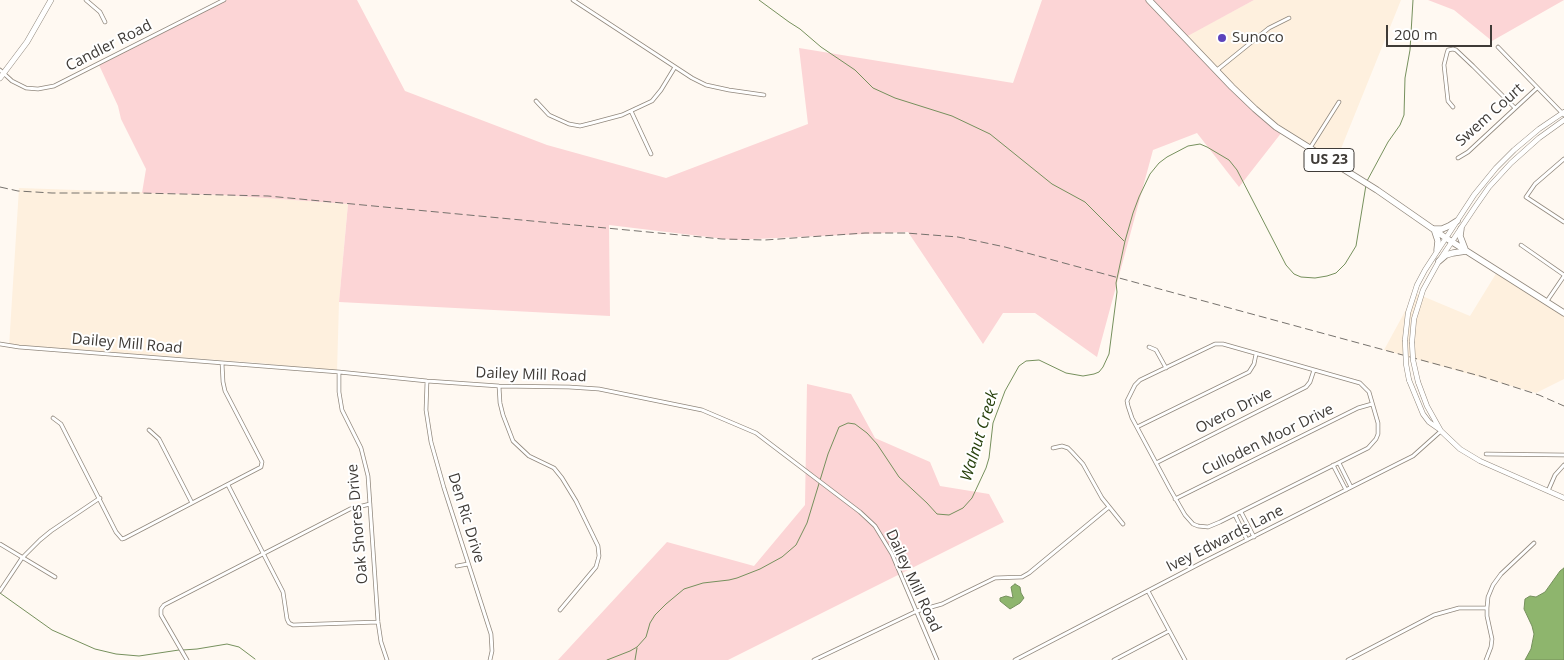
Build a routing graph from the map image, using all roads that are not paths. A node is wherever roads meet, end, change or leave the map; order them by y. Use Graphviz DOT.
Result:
graph roads {
  1 [pos="51,0"];
  2 [pos="86,0"];
  3 [pos="224,0"];
  4 [pos="573,0"];
  5 [pos="1149,0"];
  6 [pos="1289,18"];
  7 [pos="105,22"];
  8 [pos="1498,47"];
  9 [pos="675,67"];
  10 [pos="1217,70"];
  11 [pos="1,74"];
  12 [pos="1537,88"];
  13 [pos="764,95"];
  14 [pos="536,101"];
  15 [pos="1339,102"];
  16 [pos="1453,107"];
  17 [pos="1515,108"];
  18 [pos="631,111"];
  19 [pos="1563,113"];
  20 [pos="1564,120"];
  21 [pos="1310,148"];
  22 [pos="651,154"];
  23 [pos="1458,158"];
  24 [pos="1564,159"];
  25 [pos="1457,221"];
  26 [pos="1564,222"];
  27 [pos="1434,229"];
  28 [pos="1460,229"];
  29 [pos="1446,238"];
  30 [pos="1452,242"];
  31 [pos="1521,245"];
  32 [pos="1438,250"];
  33 [pos="1466,251"];
  34 [pos="1439,261"];
  35 [pos="1564,275"];
  36 [pos="1546,302"];
  37 [pos="1564,313"];
  38 [pos="0,344"];
  39 [pos="1149,347"];
  40 [pos="1256,354"];
  41 [pos="222,363"];
  42 [pos="1166,368"];
  43 [pos="1314,370"];
  44 [pos="339,372"];
  45 [pos="427,381"];
  46 [pos="499,386"];
  47 [pos="1372,404"];
  48 [pos="53,418"];
  49 [pos="1137,427"];
  50 [pos="148,430"];
  51 [pos="1441,431"];
  52 [pos="1053,448"];
  53 [pos="1486,454"];
  54 [pos="1564,455"];
  55 [pos="1156,463"];
  56 [pos="1339,463"];
  57 [pos="1333,465"];
  58 [pos="1564,465"];
  59 [pos="228,486"];
  60 [pos="1352,487"];
  61 [pos="1346,490"];
  62 [pos="1548,491"];
  63 [pos="100,498"];
  64 [pos="1564,498"];
  65 [pos="1175,499"];
  66 [pos="192,503"];
  67 [pos="370,504"];
  68 [pos="1109,507"];
  69 [pos="1241,512"];
  70 [pos="1235,515"];
  71 [pos="1123,524"];
  72 [pos="1198,526"];
  73 [pos="1196,531"];
  74 [pos="1254,537"];
  75 [pos="1248,540"];
  76 [pos="1534,542"];
  77 [pos="0,544"];
  78 [pos="264,554"];
  79 [pos="22,558"];
  80 [pos="468,564"];
  81 [pos="457,566"];
  82 [pos="55,577"];
  83 [pos="0,591"];
  84 [pos="1148,591"];
  85 [pos="1487,608"];
  86 [pos="560,610"];
  87 [pos="917,612"];
  88 [pos="378,622"];
  89 [pos="1170,631"];
  90 [pos="186,660"];
  91 [pos="387,660"];
  92 [pos="490,660"];
  93 [pos="814,660"];
  94 [pos="937,660"];
  95 [pos="1014,660"];
  96 [pos="1114,660"];
  97 [pos="1184,660"];
  98 [pos="1348,660"];
  99 [pos="1486,660"];
  1 -- 11 [label="main road"];
  2 -- 7 [label="street"];
  3 -- 11 [label="street, Candler Road"];
  4 -- 9 [label="street"];
  5 -- 10 [label="main road, US 23"];
  6 -- 10 [label="street"];
  8 -- 12 [label="street"];
  9 -- 13 [label="street"];
  9 -- 18 [label="street"];
  10 -- 21 [label="main road, US 23"];
  12 -- 17 [label="street, Swem Court"];
  12 -- 19 [label="street"];
  14 -- 18 [label="street"];
  15 -- 21 [label="street"];
  16 -- 17 [label="street"];
  17 -- 23 [label="street, Swem Court"];
  18 -- 22 [label="street"];
  19 -- 25 [label="street"];
  20 -- 28 [label="street"];
  21 -- 27 [label="main road, US 23"];
  24 -- 26 [label="street"];
  25 -- 27 [label="main road"];
  25 -- 29 [label="street"];
  27 -- 29 [label="main road, US 23"];
  27 -- 32 [label="main road"];
  28 -- 30 [label="street"];
  28 -- 33 [label="main road"];
  29 -- 30 [label="main road, US 23"];
  29 -- 32 [label="street"];
  30 -- 33 [label="main road, US 23"];
  30 -- 34 [label="street"];
  31 -- 35 [label="street"];
  32 -- 51 [label="street, bridge"];
  33 -- 34 [label="main road"];
  33 -- 36 [label="main road, US 23"];
  34 -- 51 [label="street, bridge"];
  35 -- 36 [label="street"];
  36 -- 37 [label="main road, US 23"];
  38 -- 41 [label="street, Dailey Mill Road"];
  39 -- 42 [label="street"];
  40 -- 42 [label="street"];
  40 -- 43 [label="street"];
  40 -- 49 [label="street"];
  41 -- 44 [label="street, Dailey Mill Road"];
  41 -- 59 [label="street"];
  42 -- 49 [label="street"];
  43 -- 47 [label="street"];
  43 -- 55 [label="street, Overo Drive"];
  44 -- 45 [label="street, Dailey Mill Road"];
  44 -- 67 [label="street, Oak Shores Drive"];
  45 -- 46 [label="street, Dailey Mill Road"];
  45 -- 80 [label="street, Den Ric Drive"];
  46 -- 86 [label="street"];
  46 -- 87 [label="street, Dailey Mill Road"];
  47 -- 56 [label="street"];
  47 -- 65 [label="street, Culloden Moor Drive"];
  48 -- 63 [label="street"];
  49 -- 55 [label="street"];
  50 -- 66 [label="street"];
  51 -- 60 [label="street, Ivey Edwards Lane"];
  51 -- 62 [label="street"];
  52 -- 68 [label="street"];
  53 -- 54 [label="street"];
  55 -- 65 [label="street"];
  56 -- 57 [label="street"];
  56 -- 60 [label="street"];
  57 -- 61 [label="street"];
  57 -- 69 [label="street"];
  58 -- 62 [label="street"];
  59 -- 66 [label="street"];
  59 -- 78 [label="street"];
  60 -- 61 [label="street, Ivey Edwards Lane"];
  61 -- 74 [label="street, Ivey Edwards Lane"];
  62 -- 64 [label="street"];
  63 -- 66 [label="street"];
  63 -- 79 [label="street"];
  65 -- 72 [label="street"];
  67 -- 78 [label="street"];
  67 -- 88 [label="street, Oak Shores Drive"];
  68 -- 71 [label="street"];
  68 -- 87 [label="street"];
  69 -- 70 [label="street"];
  69 -- 74 [label="street"];
  70 -- 72 [label="street"];
  70 -- 75 [label="street"];
  72 -- 73 [label="street"];
  74 -- 75 [label="street, Ivey Edwards Lane"];
  75 -- 84 [label="street, Ivey Edwards Lane"];
  76 -- 85 [label="street"];
  77 -- 79 [label="street"];
  78 -- 88 [label="street"];
  78 -- 90 [label="street"];
  79 -- 82 [label="street"];
  79 -- 83 [label="street"];
  80 -- 81 [label="street"];
  80 -- 92 [label="street, Den Ric Drive"];
  84 -- 89 [label="street"];
  84 -- 95 [label="street, Ivey Edwards Lane"];
  85 -- 98 [label="street"];
  85 -- 99 [label="street"];
  87 -- 93 [label="street"];
  87 -- 94 [label="street, Dailey Mill Road"];
  88 -- 91 [label="street, Oak Shores Drive"];
  89 -- 96 [label="street"];
  89 -- 97 [label="street"];
}
